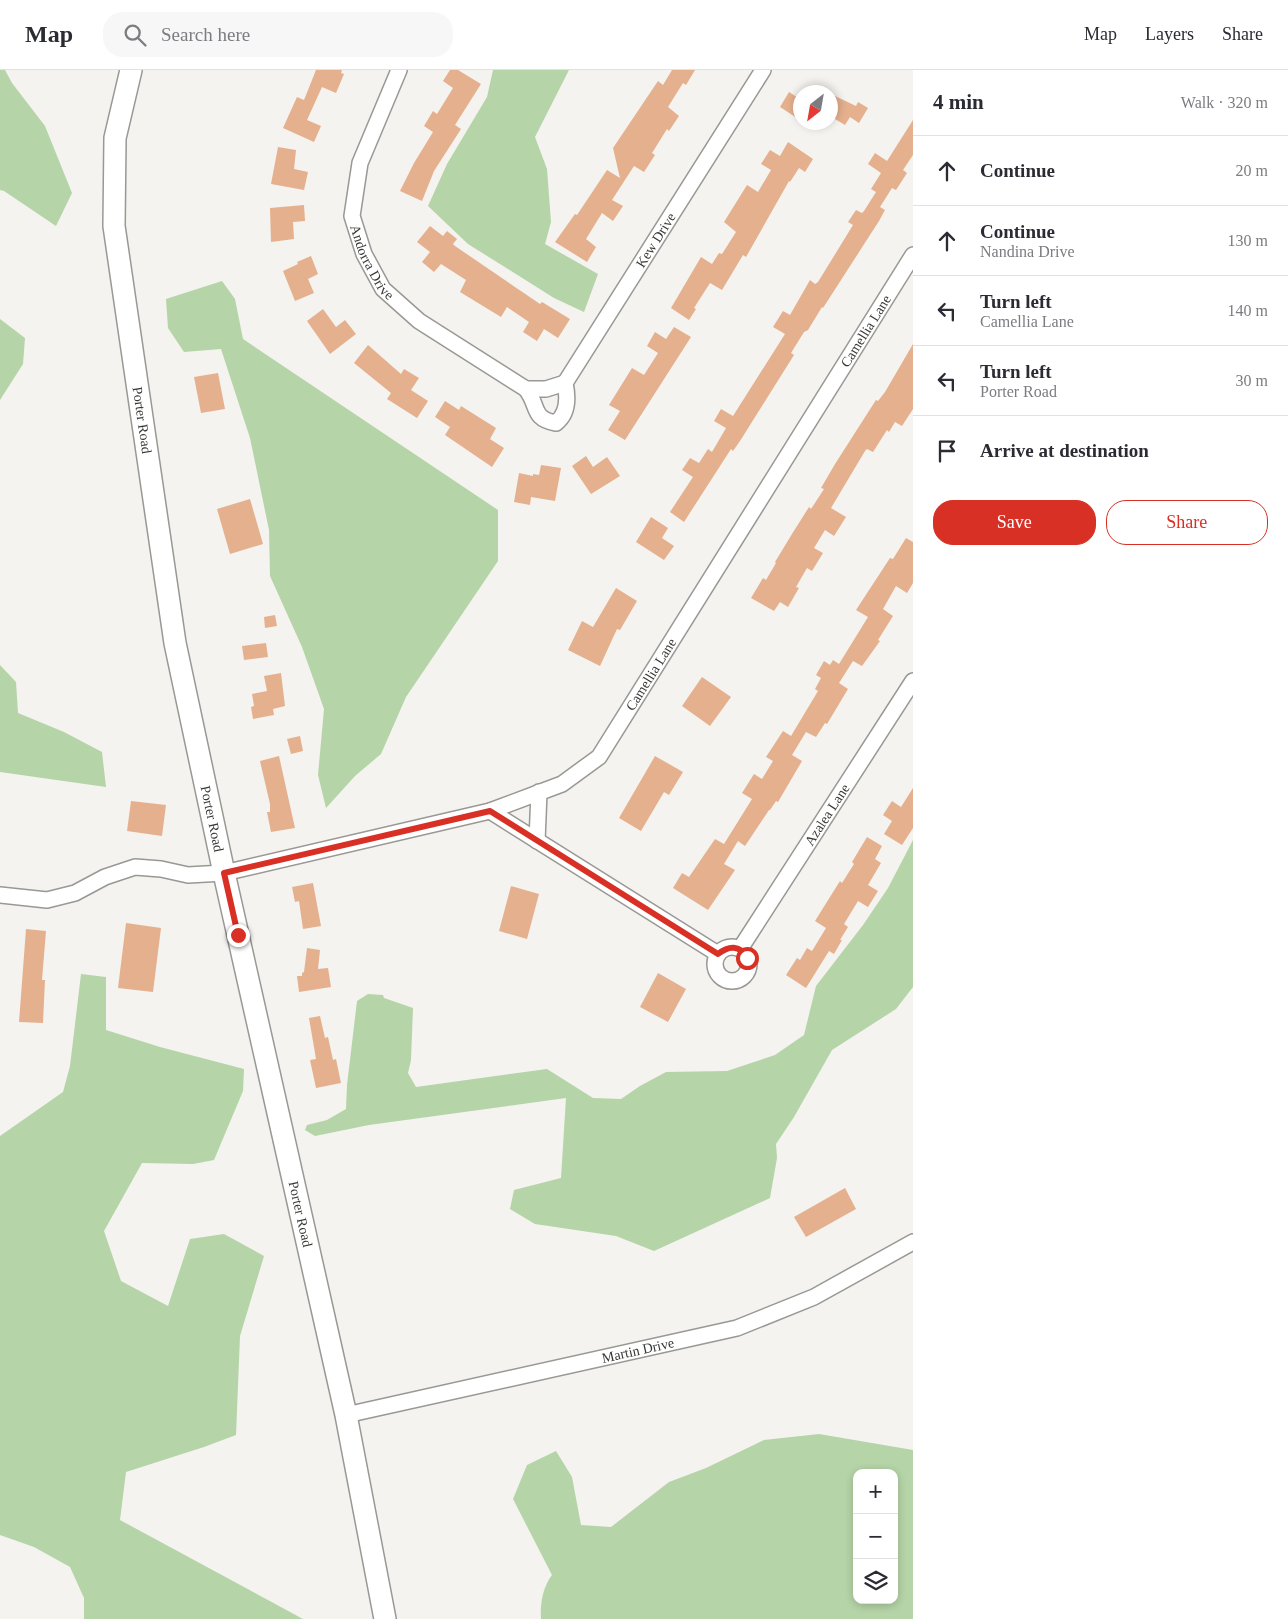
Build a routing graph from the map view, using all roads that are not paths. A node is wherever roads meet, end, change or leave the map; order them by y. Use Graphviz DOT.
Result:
graph roads {
  1 [pos="130,70"];
  2 [pos="399,70"];
  3 [pos="764,70"];
  4 [pos="913,255"];
  5 [pos="565,383"];
  6 [pos="526,390"];
  7 [pos="912,685"];
  8 [pos="539,792"];
  9 [pos="490,811"];
  10 [pos="537,841"];
  11 [pos="224,873"];
  12 [pos="0,895"];
  13 [pos="740,949"];
  14 [pos="718,954"];
  15 [pos="913,1242"];
  16 [pos="346,1415"];
  17 [pos="385,1619"];
  1 -- 11 [label="main road, Porter Road"];
  2 -- 6 [label="street, Andorra Drive"];
  3 -- 5 [label="street, Kew Drive"];
  4 -- 8 [label="street, Camellia Lane"];
  5 -- 6 [label="street"];
  5 -- 6 [label="street"];
  7 -- 13 [label="street, Azalea Lane"];
  8 -- 9 [label="street, Camellia Lane"];
  8 -- 10 [label="street"];
  9 -- 10 [label="street"];
  9 -- 11 [label="street, Camellia Lane"];
  10 -- 14 [label="street"];
  11 -- 12 [label="street, Camellia Lane"];
  11 -- 16 [label="main road, Porter Road"];
  13 -- 14 [label="street"];
  13 -- 14 [label="street"];
  15 -- 16 [label="street, Martin Drive"];
  16 -- 17 [label="main road, Porter Road"];
}
